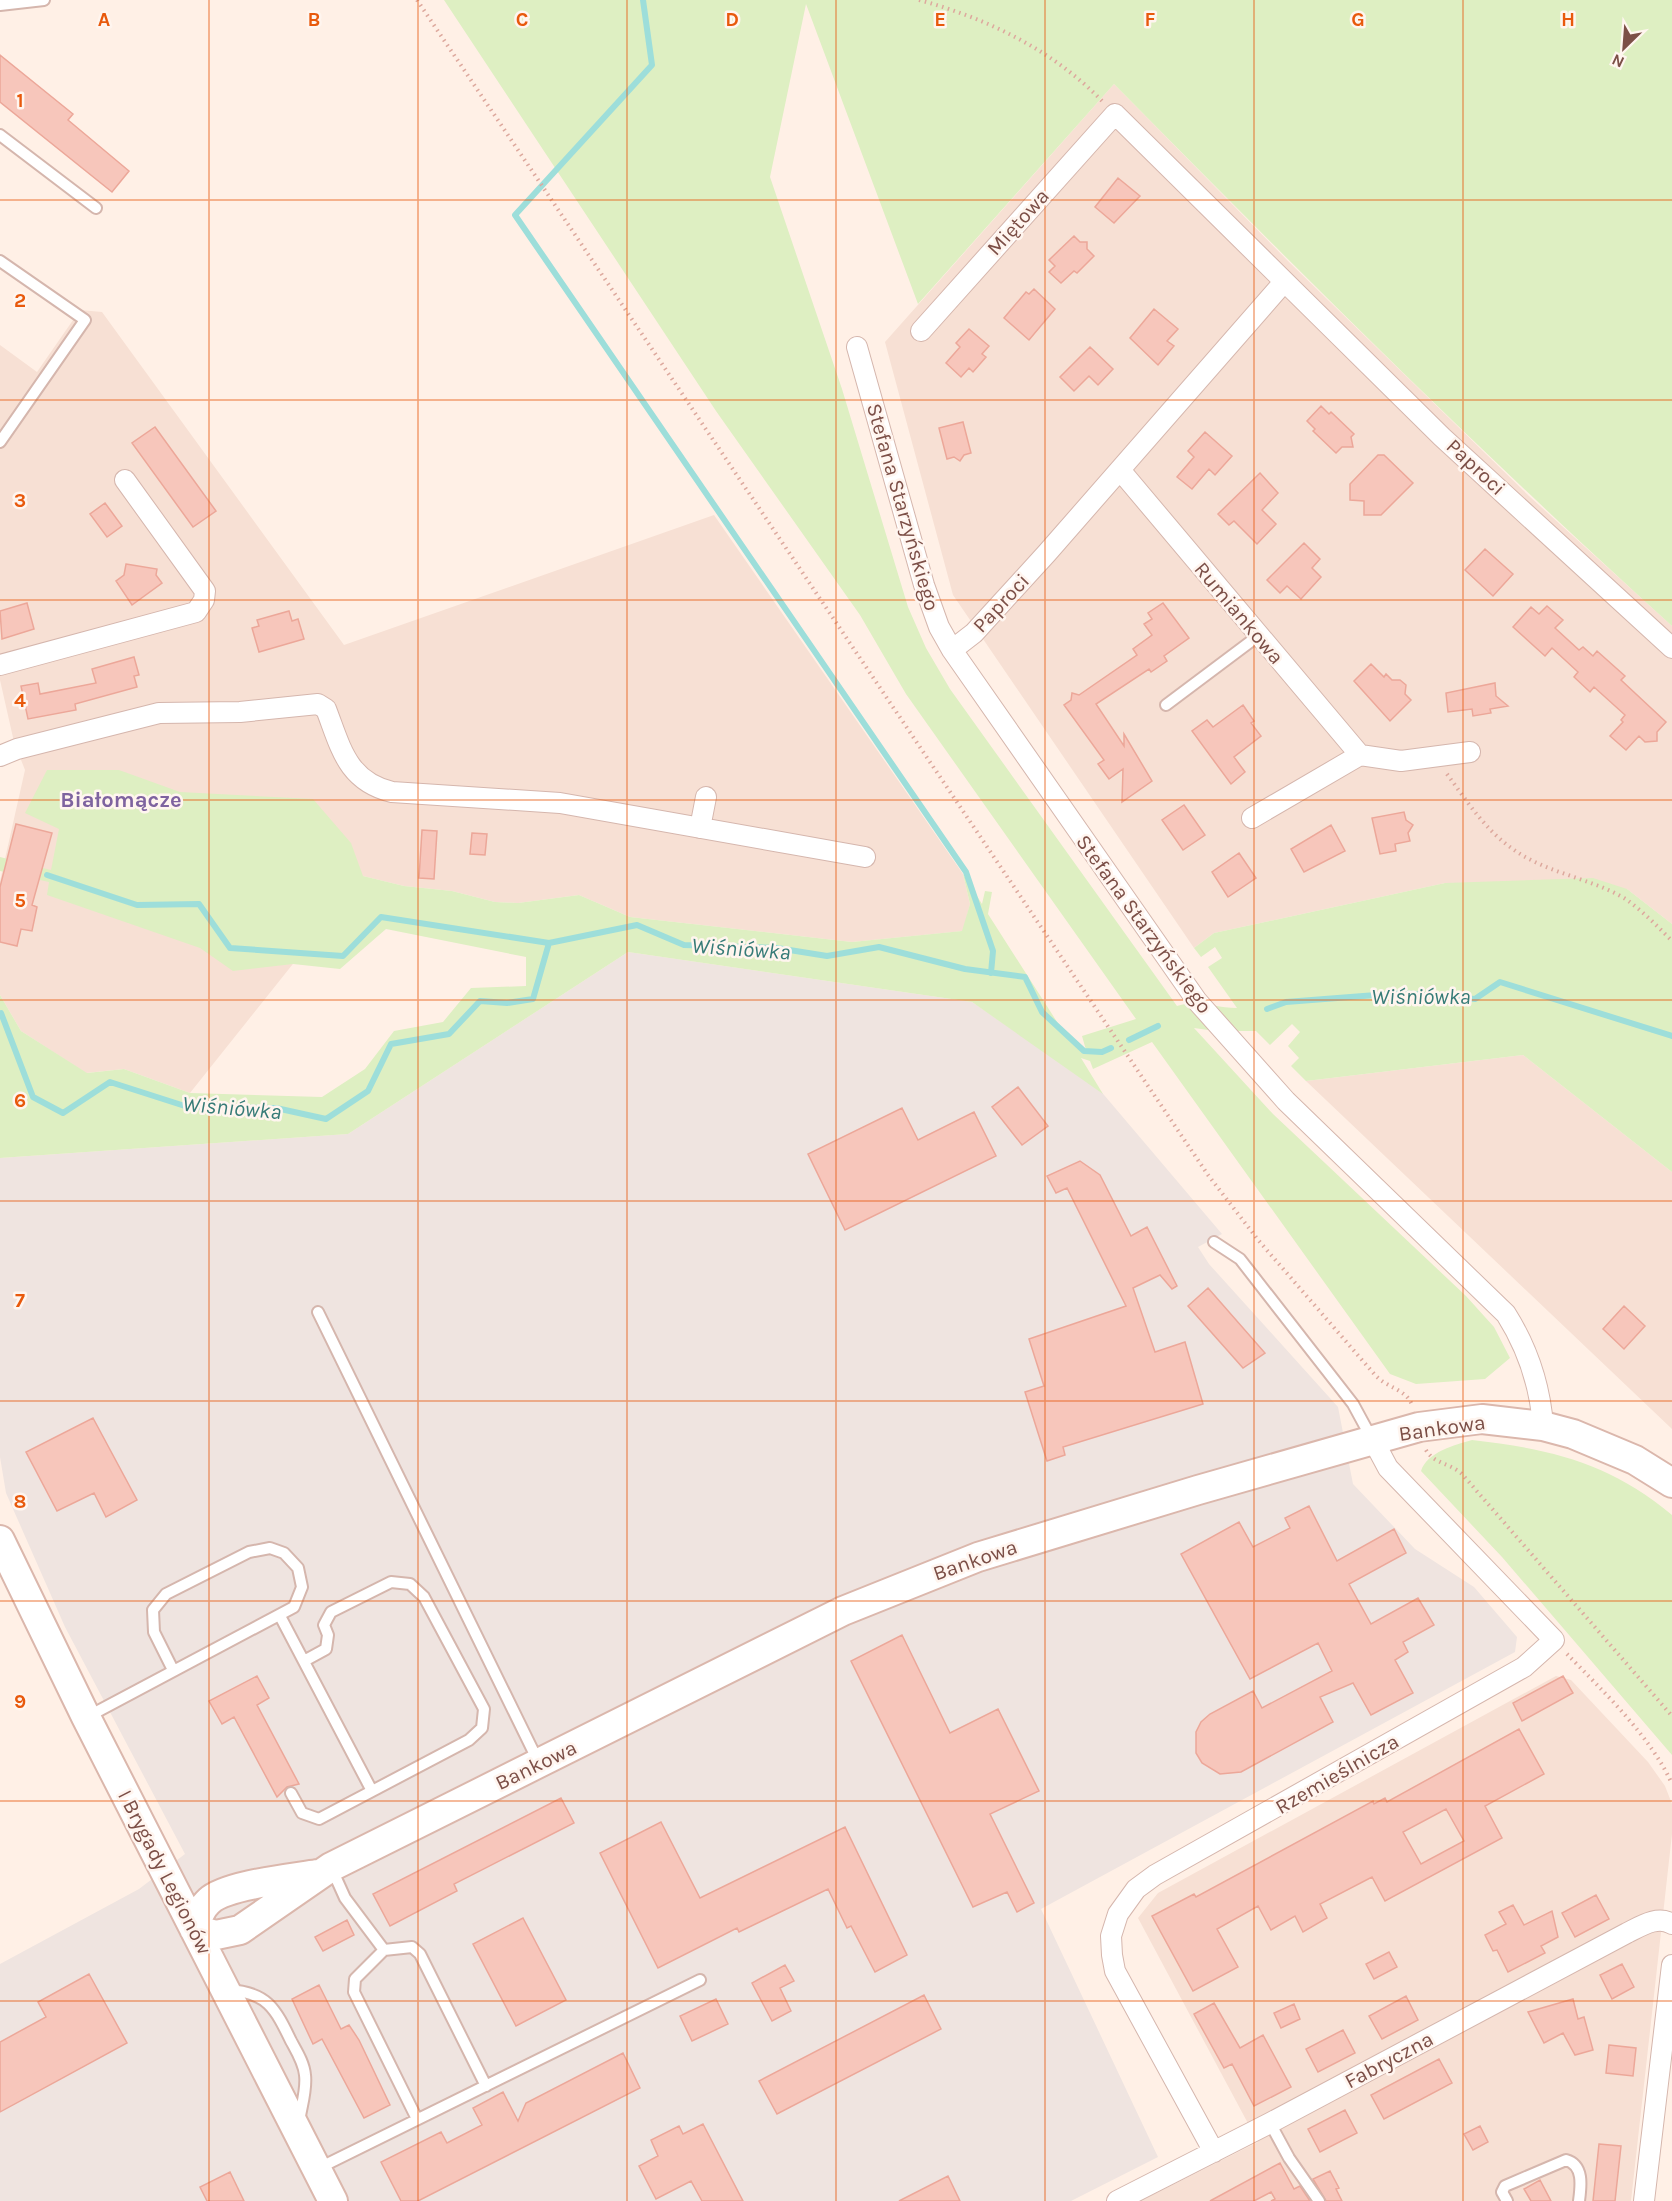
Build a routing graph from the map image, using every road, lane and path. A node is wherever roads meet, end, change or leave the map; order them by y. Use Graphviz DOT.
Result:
graph roads {
  1 [pos="44,0"];
  2 [pos="417,0"];
  3 [pos="919,0"];
  4 [pos="0,4"];
  5 [pos="1115,114"];
  6 [pos="0,135"];
  7 [pos="96,208"];
  8 [pos="0,261"];
  9 [pos="1284,282"];
  10 [pos="921,331"];
  11 [pos="857,347"];
  12 [pos="0,442"];
  13 [pos="1120,470"];
  14 [pos="124,480"];
  15 [pos="1258,636"];
  16 [pos="1672,648"];
  17 [pos="952,650"];
  18 [pos="0,665"];
  19 [pos="1166,705"];
  20 [pos="1470,752"];
  21 [pos="0,756"];
  22 [pos="1360,756"];
  23 [pos="1434,757"];
  24 [pos="706,797"];
  25 [pos="1252,818"];
  26 [pos="699,828"];
  27 [pos="865,857"];
  28 [pos="1672,941"];
  29 [pos="1214,1242"];
  30 [pos="318,1312"];
  31 [pos="1543,1425"];
  32 [pos="1419,1427"];
  33 [pos="1373,1440"];
  34 [pos="1672,1484"];
  35 [pos="0,1540"];
  36 [pos="280,1616"];
  37 [pos="1554,1640"];
  38 [pos="304,1661"];
  39 [pos="173,1670"];
  40 [pos="1672,1716"];
  41 [pos="86,1717"];
  42 [pos="539,1763"];
  43 [pos="1672,1784"];
  44 [pos="372,1791"];
  45 [pos="291,1793"];
  46 [pos="324,1871"];
  47 [pos="167,1876"];
  48 [pos="220,1894"];
  49 [pos="1666,1922"];
  50 [pos="194,1929"];
  51 [pos="240,1930"];
  52 [pos="384,1950"];
  53 [pos="1672,1965"];
  54 [pos="700,1980"];
  55 [pos="224,1988"];
  56 [pos="486,2086"];
  57 [pos="417,2119"];
  58 [pos="1270,2123"];
  59 [pos="1214,2152"];
  60 [pos="317,2169"];
  61 [pos="333,2201"];
  62 [pos="1117,2201"];
  63 [pos="1319,2201"];
  64 [pos="1507,2201"];
  65 [pos="1579,2201"];
  66 [pos="1644,2201"];
  1 -- 4 [label="lane"];
  2 -- 32 [label="path"];
  3 -- 5 [label="path"];
  5 -- 9 [label="street, Paproci"];
  5 -- 10 [label="street, Miętowa"];
  6 -- 7 [label="lane"];
  8 -- 12 [label="lane"];
  9 -- 13 [label="street, Paproci"];
  9 -- 16 [label="street, Paproci"];
  11 -- 17 [label="street, Stefana Starzyńskiego"];
  13 -- 15 [label="street, Rumiankowa"];
  13 -- 17 [label="street, Paproci"];
  14 -- 18 [label="street"];
  15 -- 19 [label="lane"];
  15 -- 22 [label="street, Rumiankowa"];
  17 -- 31 [label="street, Stefana Starzyńskiego"];
  20 -- 23 [label="street"];
  21 -- 26 [label="street"];
  22 -- 23 [label="street"];
  22 -- 25 [label="street"];
  23 -- 28 [label="path"];
  24 -- 26 [label="street"];
  26 -- 27 [label="street"];
  29 -- 33 [label="lane"];
  30 -- 42 [label="lane"];
  31 -- 32 [label="street, Bankowa"];
  31 -- 34 [label="street, Bankowa"];
  32 -- 33 [label="street, Bankowa"];
  32 -- 40 [label="path"];
  33 -- 37 [label="street"];
  33 -- 42 [label="street, Bankowa"];
  35 -- 41 [label="street, I Brygady Legionów"];
  36 -- 38 [label="lane"];
  36 -- 39 [label="lane"];
  36 -- 39 [label="lane"];
  37 -- 43 [label="path"];
  37 -- 59 [label="street, Rzemieślnicza"];
  38 -- 44 [label="lane"];
  38 -- 44 [label="lane"];
  39 -- 41 [label="lane"];
  41 -- 47 [label="street, I Brygady Legionów"];
  42 -- 46 [label="street, Bankowa"];
  44 -- 45 [label="lane"];
  46 -- 48 [label="street, Bankowa"];
  46 -- 51 [label="street, Bankowa"];
  46 -- 52 [label="lane"];
  47 -- 48 [label="street, Bankowa"];
  47 -- 50 [label="street, I Brygady Legionów"];
  48 -- 50 [label="street"];
  49 -- 58 [label="street, Fabryczna"];
  50 -- 51 [label="street, Bankowa"];
  50 -- 55 [label="street, I Brygady Legionów"];
  51 -- 55 [label="street, Bankowa"];
  52 -- 56 [label="lane"];
  52 -- 57 [label="lane"];
  53 -- 66 [label="street"];
  54 -- 56 [label="lane"];
  55 -- 60 [label="street, I Brygady Legionów"];
  56 -- 57 [label="lane"];
  57 -- 60 [label="lane"];
  58 -- 59 [label="street, Fabryczna"];
  58 -- 63 [label="lane"];
  59 -- 62 [label="street, Fabryczna"];
  60 -- 61 [label="street, I Brygady Legionów"];
  64 -- 65 [label="lane"];
}
